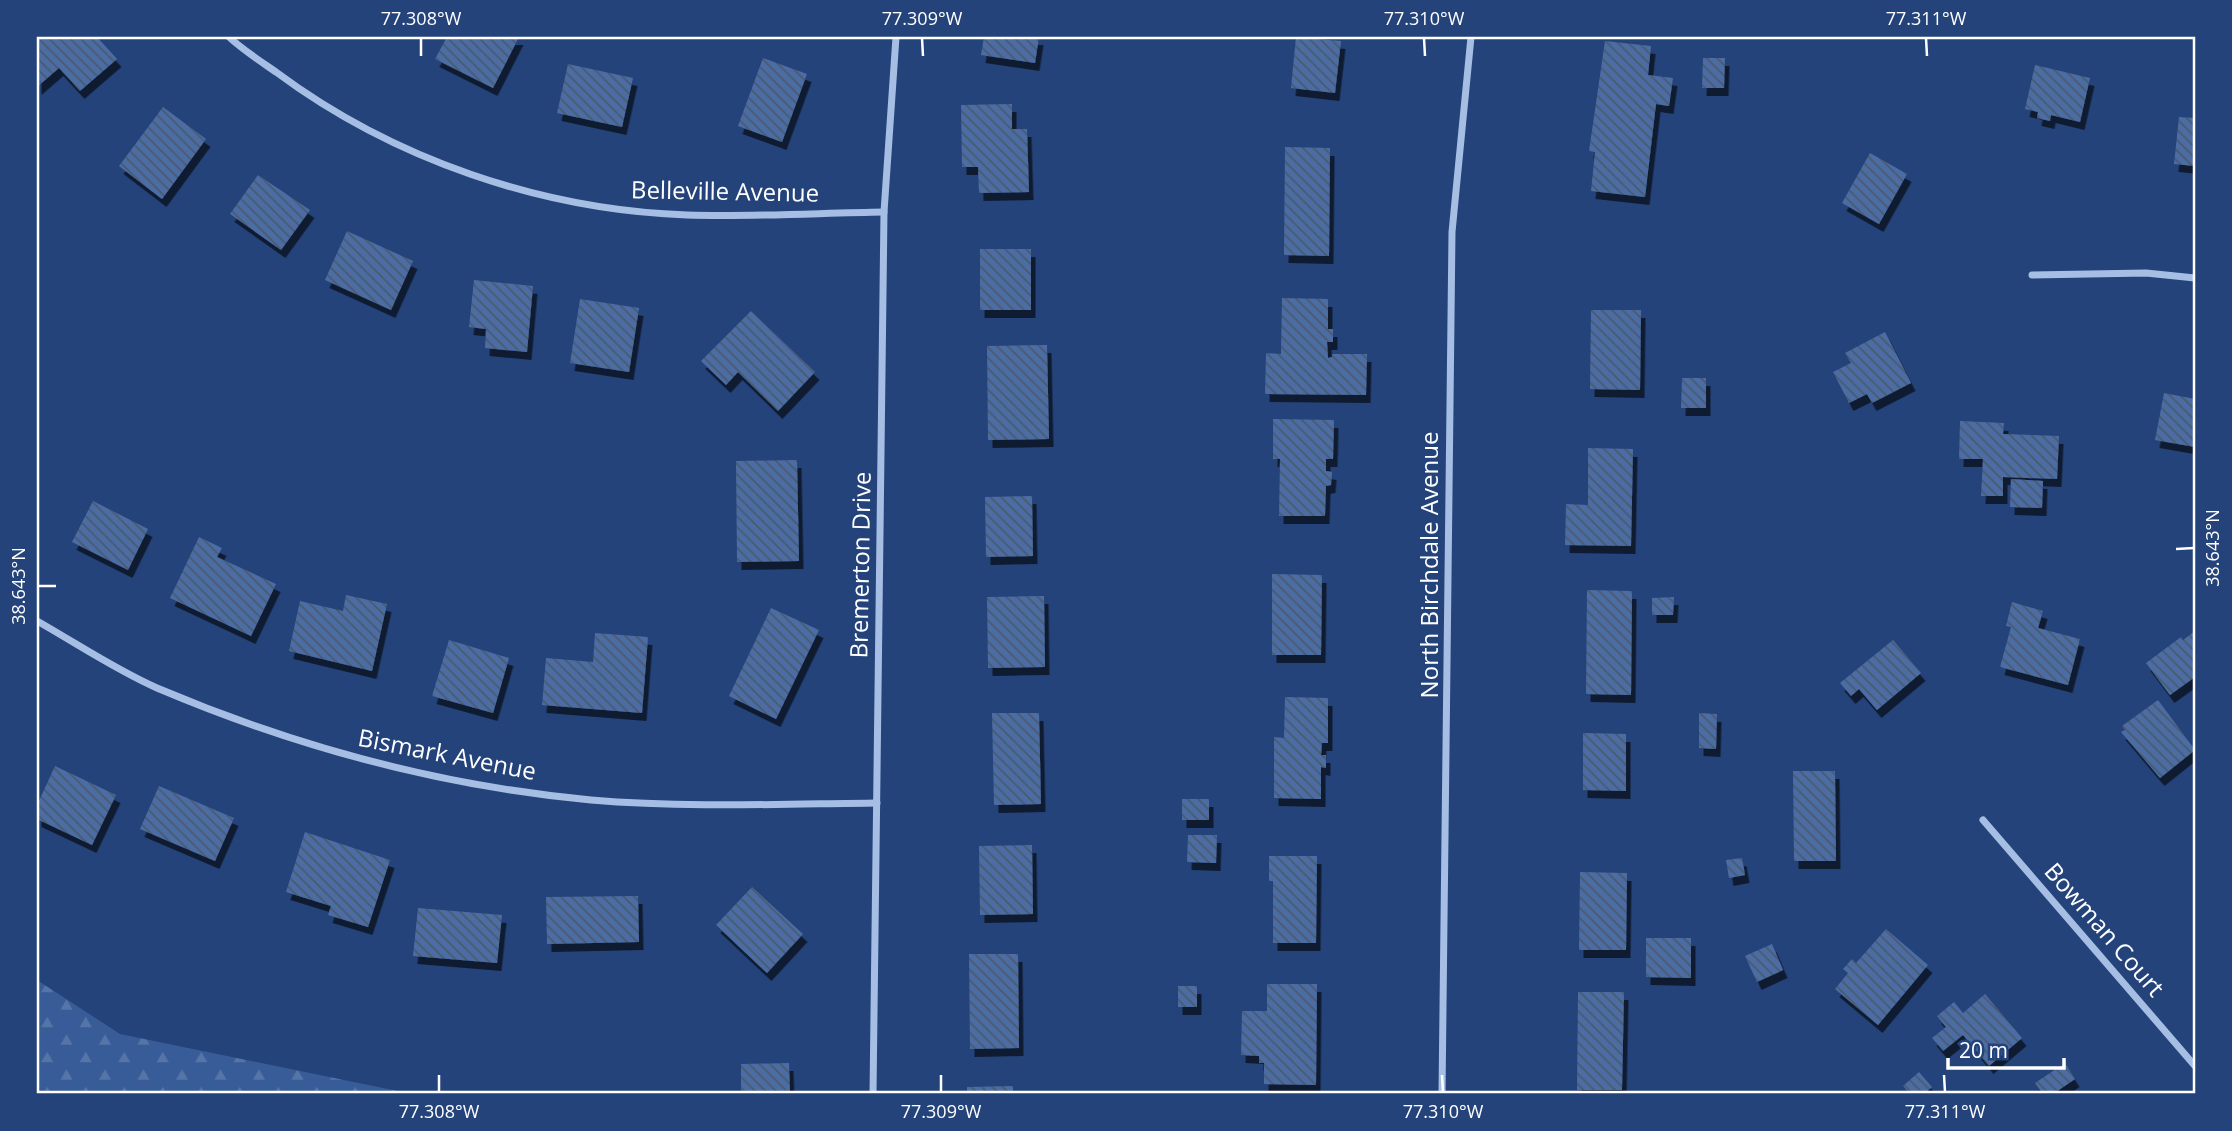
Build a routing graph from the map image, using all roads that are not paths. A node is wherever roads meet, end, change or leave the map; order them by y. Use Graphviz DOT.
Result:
graph roads {
  1 [pos="229,37"];
  2 [pos="896,37"];
  3 [pos="1471,37"];
  4 [pos="884,212"];
  5 [pos="2032,275"];
  6 [pos="2195,278"];
  7 [pos="37,621"];
  8 [pos="877,803"];
  9 [pos="1983,820"];
  10 [pos="2195,1066"];
  11 [pos="873,1094"];
  12 [pos="1442,1094"];
  1 -- 4 [label="street, Belleville Avenue"];
  2 -- 4 [label="street, Bremerton Drive"];
  3 -- 12 [label="street, North Birchdale Avenue"];
  4 -- 8 [label="street, Bremerton Drive"];
  5 -- 6 [label="street"];
  7 -- 8 [label="street, Bismark Avenue"];
  8 -- 11 [label="street, Bremerton Drive"];
  9 -- 10 [label="street, Bowman Court"];
}
